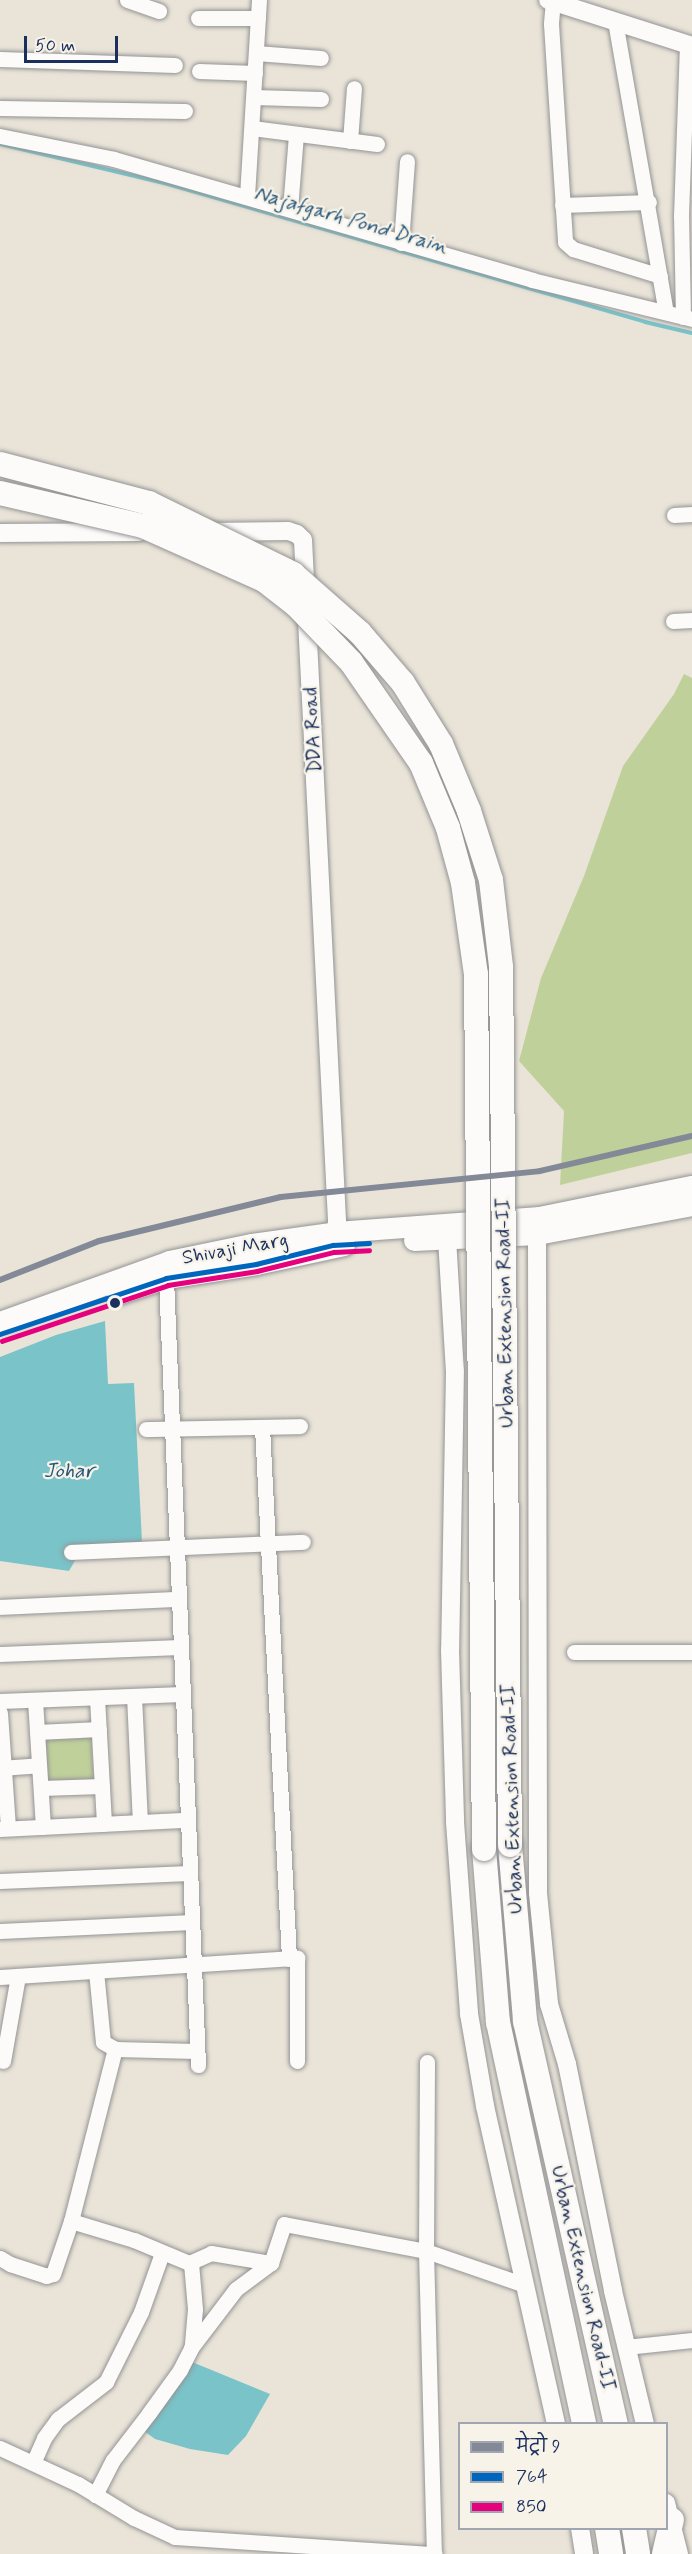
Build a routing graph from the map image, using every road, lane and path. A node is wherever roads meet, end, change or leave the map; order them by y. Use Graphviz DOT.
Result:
graph roads {
  1 [pos="127,0"];
  2 [pos="259,0"];
  3 [pos="552,1"];
  4 [pos="159,11"];
  5 [pos="198,18"];
  6 [pos="258,18"];
  7 [pos="615,21"];
  8 [pos="689,45"];
  9 [pos="256,53"];
  10 [pos="321,58"];
  11 [pos="0,59"];
  12 [pos="175,64"];
  13 [pos="199,71"];
  14 [pos="255,73"];
  15 [pos="354,88"];
  16 [pos="254,97"];
  17 [pos="321,99"];
  18 [pos="689,106"];
  19 [pos="0,108"];
  20 [pos="184,111"];
  21 [pos="252,128"];
  22 [pos="296,134"];
  23 [pos="0,136"];
  24 [pos="350,141"];
  25 [pos="377,144"];
  26 [pos="407,161"];
  27 [pos="687,173"];
  28 [pos="247,196"];
  29 [pos="649,202"];
  30 [pos="562,206"];
  31 [pos="290,209"];
  32 [pos="687,216"];
  33 [pos="401,243"];
  34 [pos="687,257"];
  35 [pos="660,276"];
  36 [pos="687,288"];
  37 [pos="666,312"];
  38 [pos="688,318"];
  39 [pos="0,464"];
  40 [pos="0,493"];
  41 [pos="692,514"];
  42 [pos="674,515"];
  43 [pos="0,533"];
  44 [pos="692,620"];
  45 [pos="674,621"];
  46 [pos="692,1186"];
  47 [pos="692,1205"];
  48 [pos="336,1228"];
  49 [pos="537,1234"];
  50 [pos="447,1238"];
  51 [pos="166,1278"];
  52 [pos="0,1322"];
  53 [pos="0,1334"];
  54 [pos="300,1426"];
  55 [pos="262,1427"];
  56 [pos="146,1429"];
  57 [pos="171,1429"];
  58 [pos="303,1542"];
  59 [pos="268,1543"];
  60 [pos="176,1547"];
  61 [pos="71,1552"];
  62 [pos="178,1599"];
  63 [pos="0,1607"];
  64 [pos="180,1647"];
  65 [pos="574,1652"];
  66 [pos="692,1652"];
  67 [pos="0,1654"];
  68 [pos="182,1694"];
  69 [pos="134,1696"];
  70 [pos="97,1698"];
  71 [pos="36,1700"];
  72 [pos="0,1701"];
  73 [pos="0,1713"];
  74 [pos="99,1729"];
  75 [pos="37,1732"];
  76 [pos="39,1765"];
  77 [pos="2,1767"];
  78 [pos="102,1786"];
  79 [pos="41,1788"];
  80 [pos="187,1820"];
  81 [pos="140,1822"];
  82 [pos="104,1824"];
  83 [pos="43,1827"];
  84 [pos="4,1828"];
  85 [pos="189,1873"];
  86 [pos="0,1881"];
  87 [pos="192,1922"];
  88 [pos="0,1931"];
  89 [pos="289,1959"];
  90 [pos="193,1964"];
  91 [pos="96,1971"];
  92 [pos="18,1976"];
  93 [pos="0,1977"];
  94 [pos="115,2049"];
  95 [pos="3,2061"];
  96 [pos="297,2061"];
  97 [pos="427,2062"];
  98 [pos="71,2221"];
  99 [pos="426,2251"];
  100 [pos="162,2253"];
  101 [pos="0,2258"];
  102 [pos="191,2263"];
  103 [pos="271,2263"];
  104 [pos="525,2285"];
  105 [pos="692,2340"];
  106 [pos="626,2347"];
  107 [pos="191,2348"];
  108 [pos="556,2422"];
  109 [pos="584,2422"];
  110 [pos="616,2422"];
  111 [pos="645,2422"];
  112 [pos="0,2448"];
  113 [pos="33,2463"];
  114 [pos="95,2495"];
  115 [pos="669,2511"];
  116 [pos="580,2530"];
  117 [pos="607,2530"];
  118 [pos="634,2530"];
  119 [pos="667,2530"];
  120 [pos="434,2554"];
  121 [pos="584,2554"];
  122 [pos="611,2554"];
  123 [pos="638,2554"];
  124 [pos="664,2554"];
  125 [pos="679,2554"];
  1 -- 4 [label="street"];
  2 -- 6 [label="street"];
  3 -- 7 [label="street"];
  3 -- 30 [label="street"];
  5 -- 6 [label="street"];
  6 -- 9 [label="street"];
  7 -- 8 [label="street"];
  7 -- 29 [label="street"];
  8 -- 18 [label="street"];
  9 -- 10 [label="street"];
  9 -- 14 [label="street"];
  11 -- 12 [label="street"];
  13 -- 14 [label="street"];
  14 -- 16 [label="street"];
  15 -- 24 [label="street"];
  16 -- 17 [label="street"];
  16 -- 21 [label="street"];
  18 -- 27 [label="street"];
  19 -- 20 [label="street"];
  21 -- 22 [label="street"];
  21 -- 28 [label="street"];
  22 -- 24 [label="street"];
  22 -- 31 [label="street"];
  23 -- 28 [label="street"];
  24 -- 25 [label="street"];
  26 -- 33 [label="street"];
  27 -- 32 [label="street"];
  28 -- 31 [label="street"];
  29 -- 30 [label="street"];
  29 -- 35 [label="street"];
  30 -- 35 [label="street"];
  31 -- 33 [label="street"];
  32 -- 34 [label="street"];
  33 -- 37 [label="street"];
  34 -- 36 [label="street"];
  35 -- 37 [label="street"];
  36 -- 38 [label="street"];
  37 -- 38 [label="street"];
  39 -- 110 [label="highway, Urban Extension Road-II, bridge"];
  40 -- 109 [label="highway, Urban Extension Road-II, bridge"];
  41 -- 42 [label="street"];
  43 -- 48 [label="street, DDA Road"];
  44 -- 45 [label="street"];
  46 -- 48 [label="main road, Shivaji Marg"];
  47 -- 49 [label="main road, Shivaji Marg"];
  48 -- 52 [label="main road, Shivaji Marg"];
  49 -- 50 [label="main road, Shivaji Marg"];
  49 -- 106 [label="street"];
  50 -- 51 [label="main road, Shivaji Marg"];
  50 -- 104 [label="street"];
  51 -- 53 [label="main road, Shivaji Marg"];
  51 -- 57 [label="street"];
  54 -- 55 [label="street"];
  55 -- 57 [label="street"];
  55 -- 59 [label="street"];
  56 -- 57 [label="street"];
  57 -- 60 [label="street"];
  58 -- 59 [label="street"];
  59 -- 60 [label="street"];
  59 -- 89 [label="street"];
  60 -- 61 [label="street"];
  60 -- 62 [label="street"];
  62 -- 63 [label="street"];
  62 -- 64 [label="street"];
  64 -- 67 [label="street"];
  64 -- 68 [label="street"];
  65 -- 66 [label="street"];
  68 -- 69 [label="street"];
  68 -- 80 [label="street"];
  69 -- 70 [label="street"];
  69 -- 81 [label="street"];
  70 -- 71 [label="street"];
  70 -- 74 [label="street"];
  71 -- 72 [label="street"];
  71 -- 75 [label="street"];
  73 -- 77 [label="street"];
  74 -- 75 [label="street"];
  74 -- 78 [label="street"];
  75 -- 76 [label="street"];
  76 -- 77 [label="street"];
  76 -- 79 [label="street"];
  77 -- 84 [label="street"];
  78 -- 79 [label="street"];
  78 -- 82 [label="street"];
  79 -- 83 [label="street"];
  80 -- 81 [label="street"];
  80 -- 85 [label="street"];
  81 -- 82 [label="street"];
  82 -- 83 [label="street"];
  83 -- 84 [label="street"];
  85 -- 86 [label="street"];
  85 -- 87 [label="street"];
  87 -- 88 [label="street"];
  87 -- 90 [label="street"];
  89 -- 90 [label="street"];
  89 -- 96 [label="street"];
  90 -- 91 [label="street"];
  90 -- 94 [label="street"];
  91 -- 92 [label="street"];
  91 -- 94 [label="street"];
  92 -- 93 [label="street"];
  92 -- 95 [label="street"];
  94 -- 98 [label="street"];
  97 -- 99 [label="street"];
  98 -- 100 [label="street"];
  98 -- 101 [label="street"];
  99 -- 103 [label="street"];
  99 -- 104 [label="street"];
  99 -- 120 [label="street"];
  100 -- 102 [label="street"];
  100 -- 113 [label="street"];
  102 -- 103 [label="street"];
  102 -- 107 [label="street"];
  103 -- 107 [label="street"];
  104 -- 108 [label="street"];
  105 -- 106 [label="street"];
  106 -- 111 [label="street"];
  107 -- 114 [label="street"];
  112 -- 113 [label="street"];
  113 -- 114 [label="street"];
  114 -- 120 [label="street"];
  115 -- 125 [label="street"];
  116 -- 121 [label="street"];
  117 -- 122 [label="highway"];
  118 -- 123 [label="highway"];
  119 -- 124 [label="highway"];
}
